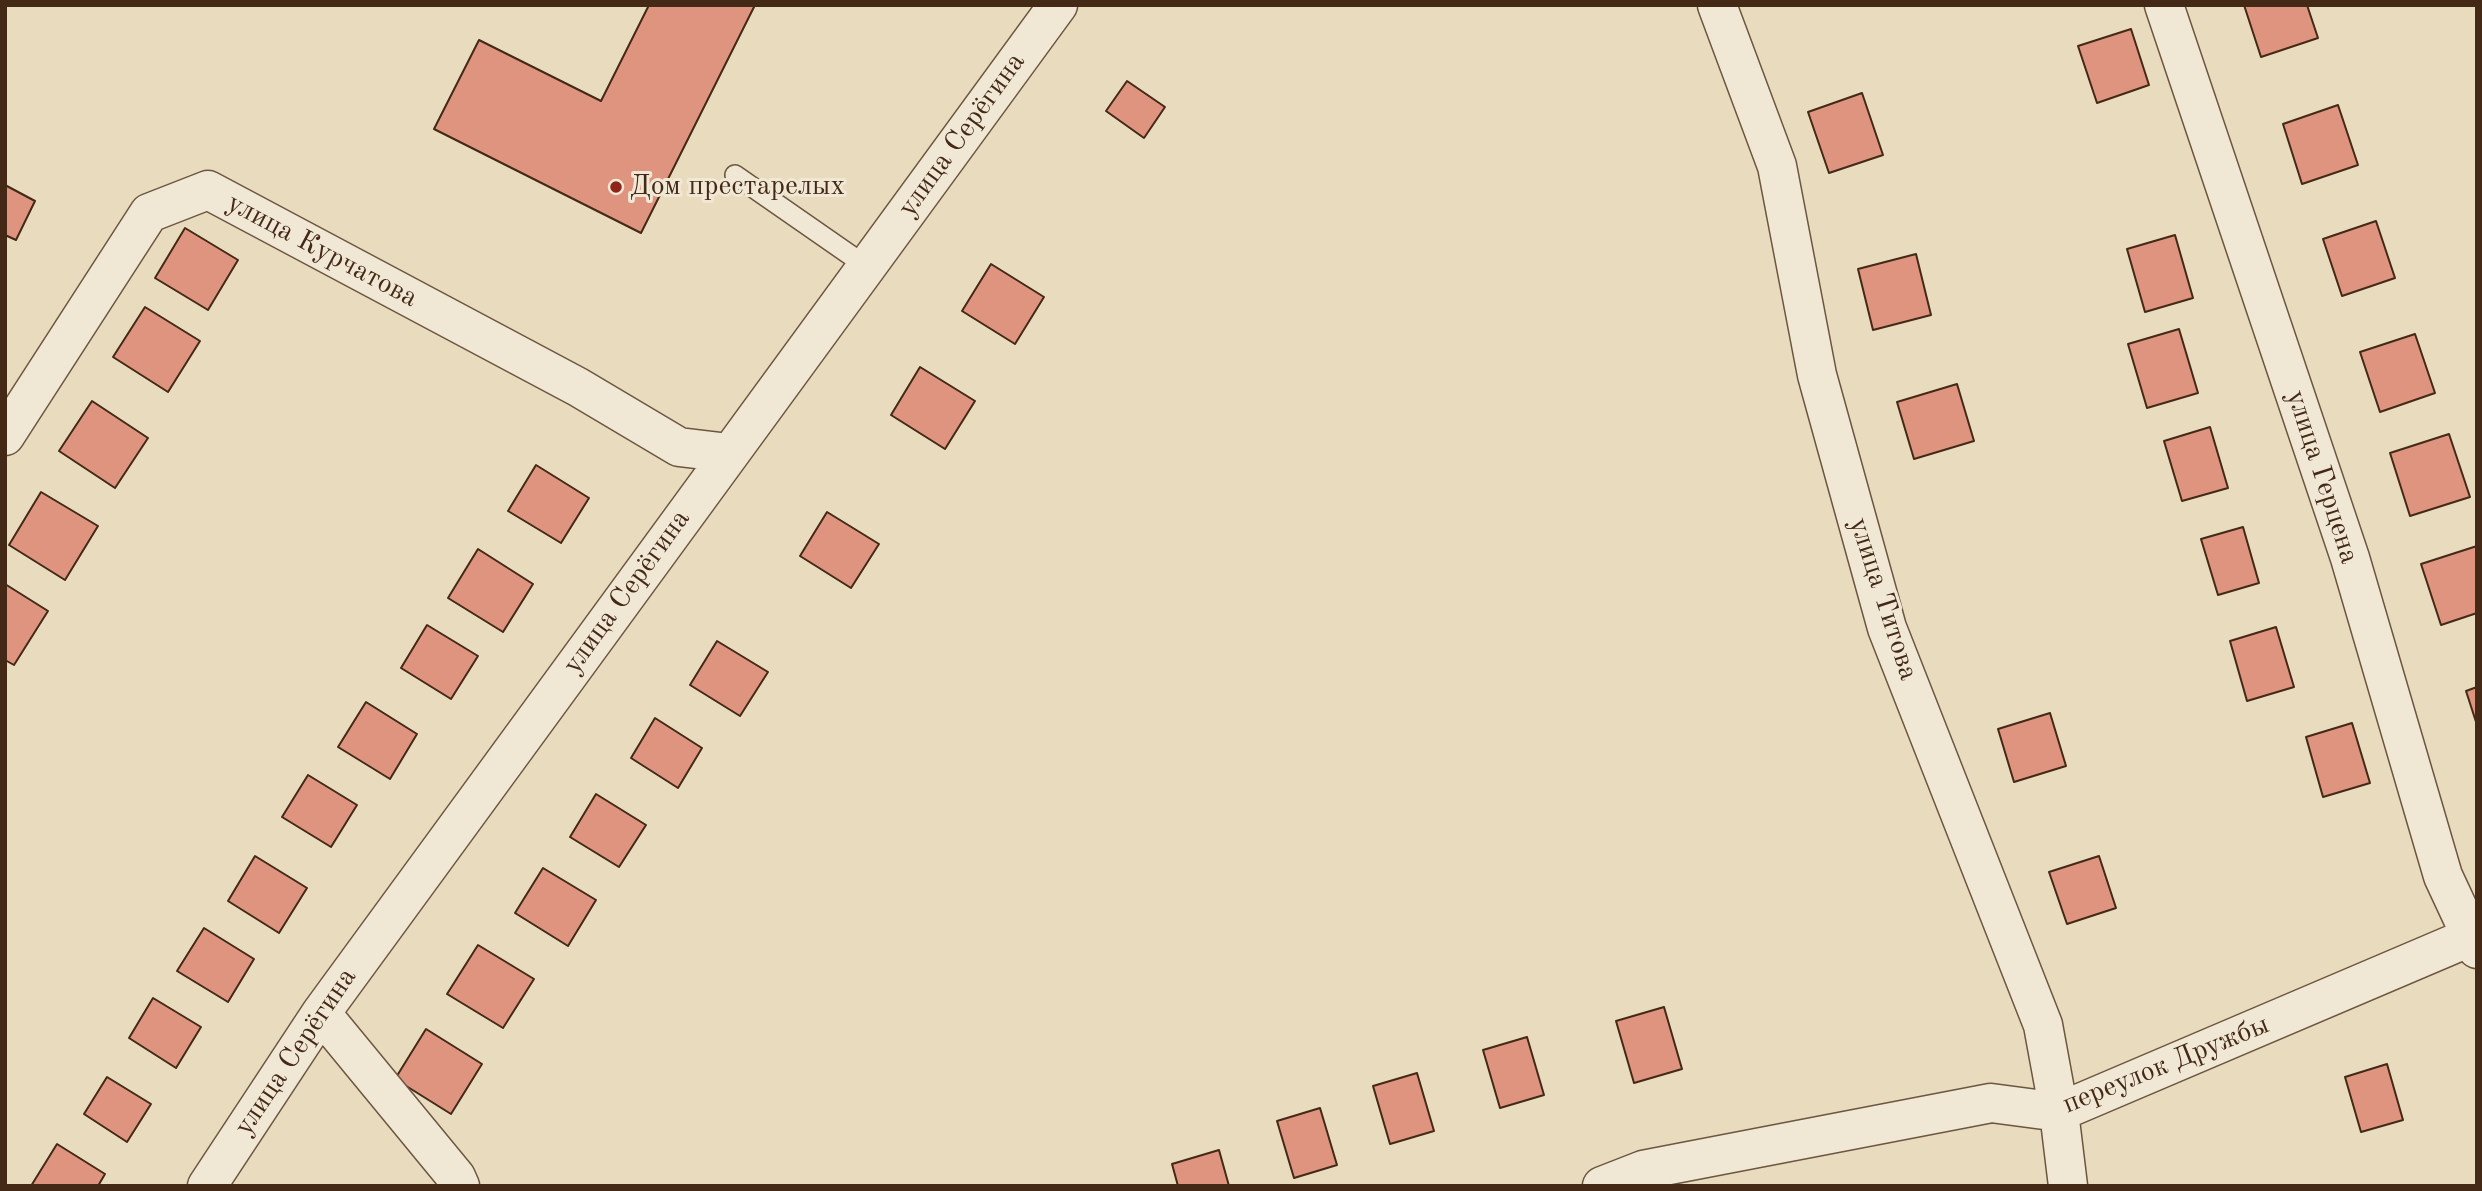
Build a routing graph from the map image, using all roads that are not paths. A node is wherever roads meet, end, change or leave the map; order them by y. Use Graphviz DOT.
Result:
graph roads {
  1 [pos="1058,5"];
  2 [pos="1717,5"];
  3 [pos="2164,5"];
  4 [pos="735,175"];
  5 [pos="866,266"];
  6 [pos="5,436"];
  7 [pos="729,453"];
  8 [pos="2475,940"];
  9 [pos="321,1013"];
  10 [pos="2059,1112"];
  11 [pos="207,1186"];
  12 [pos="460,1186"];
  13 [pos="1602,1186"];
  14 [pos="2068,1186"];
  1 -- 5 [label="street, улица Серёгина"];
  2 -- 10 [label="street, улица Титова"];
  3 -- 8 [label="street, улица Герцена"];
  4 -- 5 [label="lane"];
  5 -- 7 [label="street, улица Серёгина"];
  6 -- 7 [label="street, улица Курчатова"];
  7 -- 9 [label="street, улица Серёгина"];
  8 -- 10 [label="street, переулок Дружбы"];
  9 -- 11 [label="street, улица Серёгина"];
  9 -- 12 [label="street"];
  10 -- 13 [label="street, переулок Дружбы"];
  10 -- 14 [label="street, улица Титова"];
}
